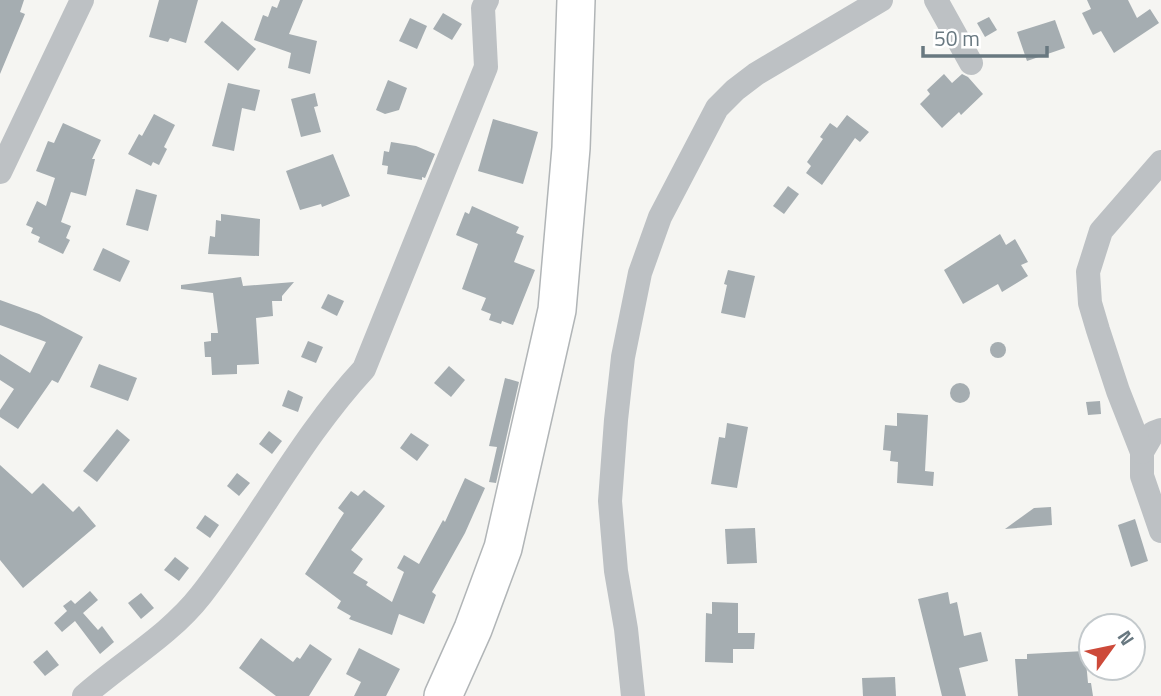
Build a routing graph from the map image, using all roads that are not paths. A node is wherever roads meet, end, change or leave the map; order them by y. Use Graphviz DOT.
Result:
graph roads {
  1 [pos="82,0"];
  2 [pos="487,0"];
  3 [pos="576,0"];
  4 [pos="881,0"];
  5 [pos="936,0"];
  6 [pos="971,63"];
  7 [pos="1161,162"];
  8 [pos="0,172"];
  9 [pos="1161,430"];
  10 [pos="1142,452"];
  11 [pos="1161,531"];
  12 [pos="92,693"];
  13 [pos="443,696"];
  14 [pos="634,696"];
  1 -- 8 [label="street"];
  2 -- 12 [label="street"];
  3 -- 13 [label="highway"];
  4 -- 14 [label="street"];
  5 -- 6 [label="street"];
  7 -- 10 [label="street"];
  9 -- 10 [label="street"];
  10 -- 11 [label="street"];
}
